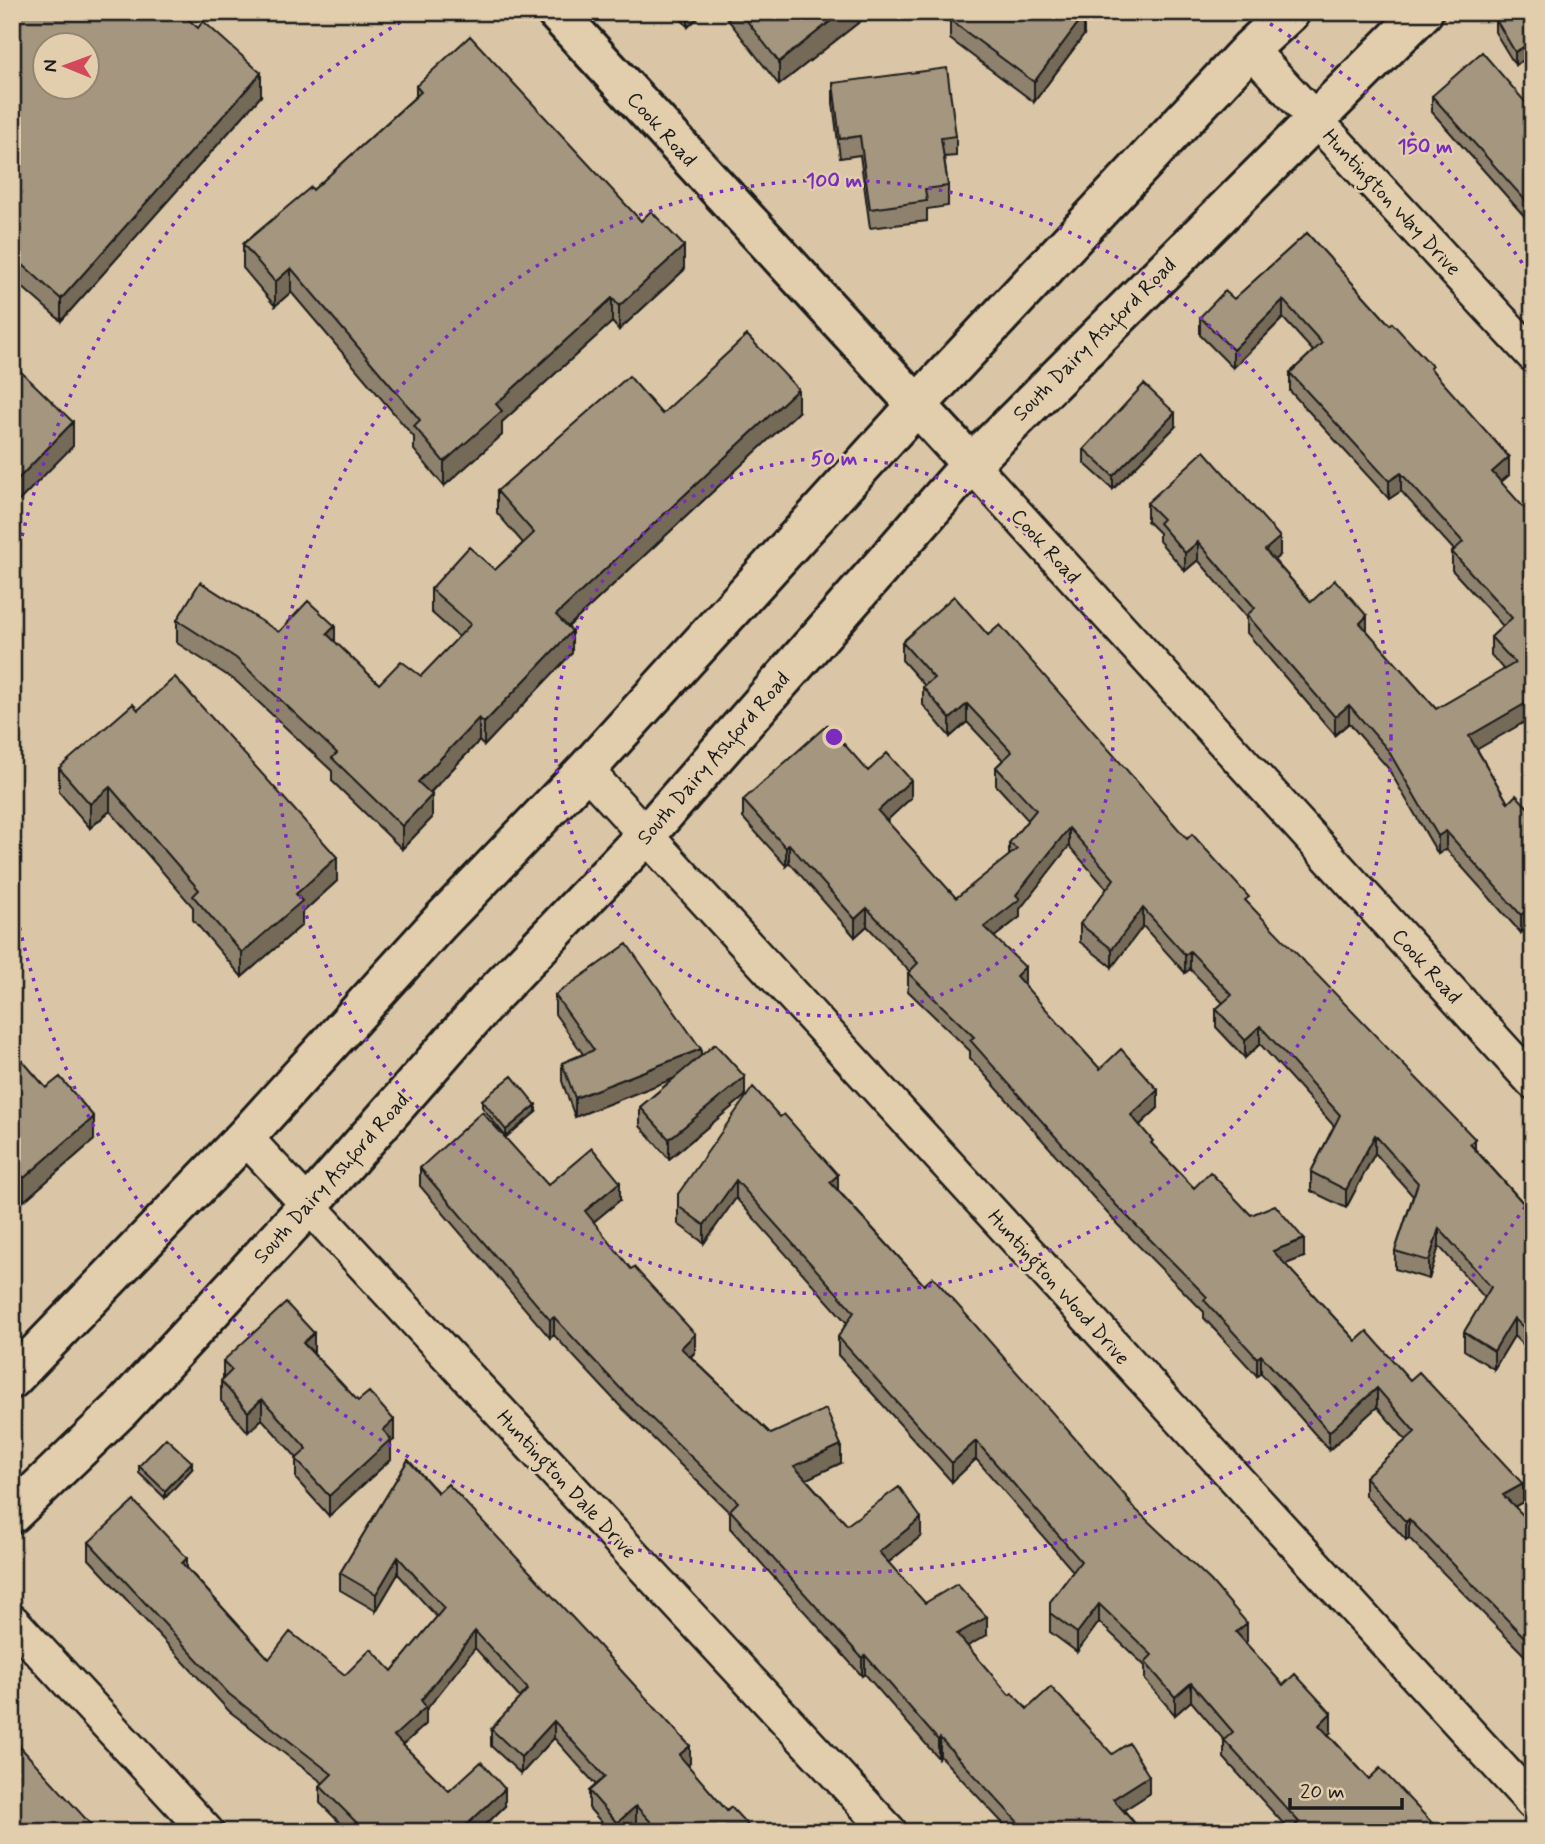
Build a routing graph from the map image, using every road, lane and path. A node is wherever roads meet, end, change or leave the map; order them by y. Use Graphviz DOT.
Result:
graph roads {
  1 [pos="556,12"];
  2 [pos="1290,12"];
  3 [pos="1423,12"];
  4 [pos="1250,50"];
  5 [pos="1314,118"];
  6 [pos="1533,355"];
  7 [pos="917,405"];
  8 [pos="971,464"];
  9 [pos="586,770"];
  10 [pos="646,835"];
  11 [pos="1533,1082"];
  12 [pos="245,1137"];
  13 [pos="309,1205"];
  14 [pos="12,1379"];
  15 [pos="12,1514"];
  16 [pos="12,1621"];
  17 [pos="1533,1803"];
  18 [pos="207,1832"];
  19 [pos="890,1832"];
  1 -- 7 [label="main road, Cook Road"];
  2 -- 4 [label="main road"];
  3 -- 5 [label="main road, South Dairy Ashford Road"];
  4 -- 5 [label="street, Huntington Way Drive"];
  4 -- 7 [label="main road"];
  5 -- 6 [label="street, Huntington Way Drive"];
  5 -- 8 [label="main road, South Dairy Ashford Road"];
  7 -- 8 [label="main road, Cook Road"];
  7 -- 9 [label="main road"];
  8 -- 10 [label="main road, South Dairy Ashford Road"];
  8 -- 11 [label="street, Cook Road"];
  9 -- 10 [label="street, Huntington Wood Drive"];
  9 -- 12 [label="main road"];
  10 -- 13 [label="main road, South Dairy Ashford Road"];
  10 -- 17 [label="street, Huntington Wood Drive"];
  12 -- 13 [label="street, Huntington Dale Drive"];
  12 -- 14 [label="main road"];
  13 -- 15 [label="main road, South Dairy Ashford Road"];
  13 -- 19 [label="street, Huntington Dale Drive"];
  16 -- 18 [label="street"];
}
